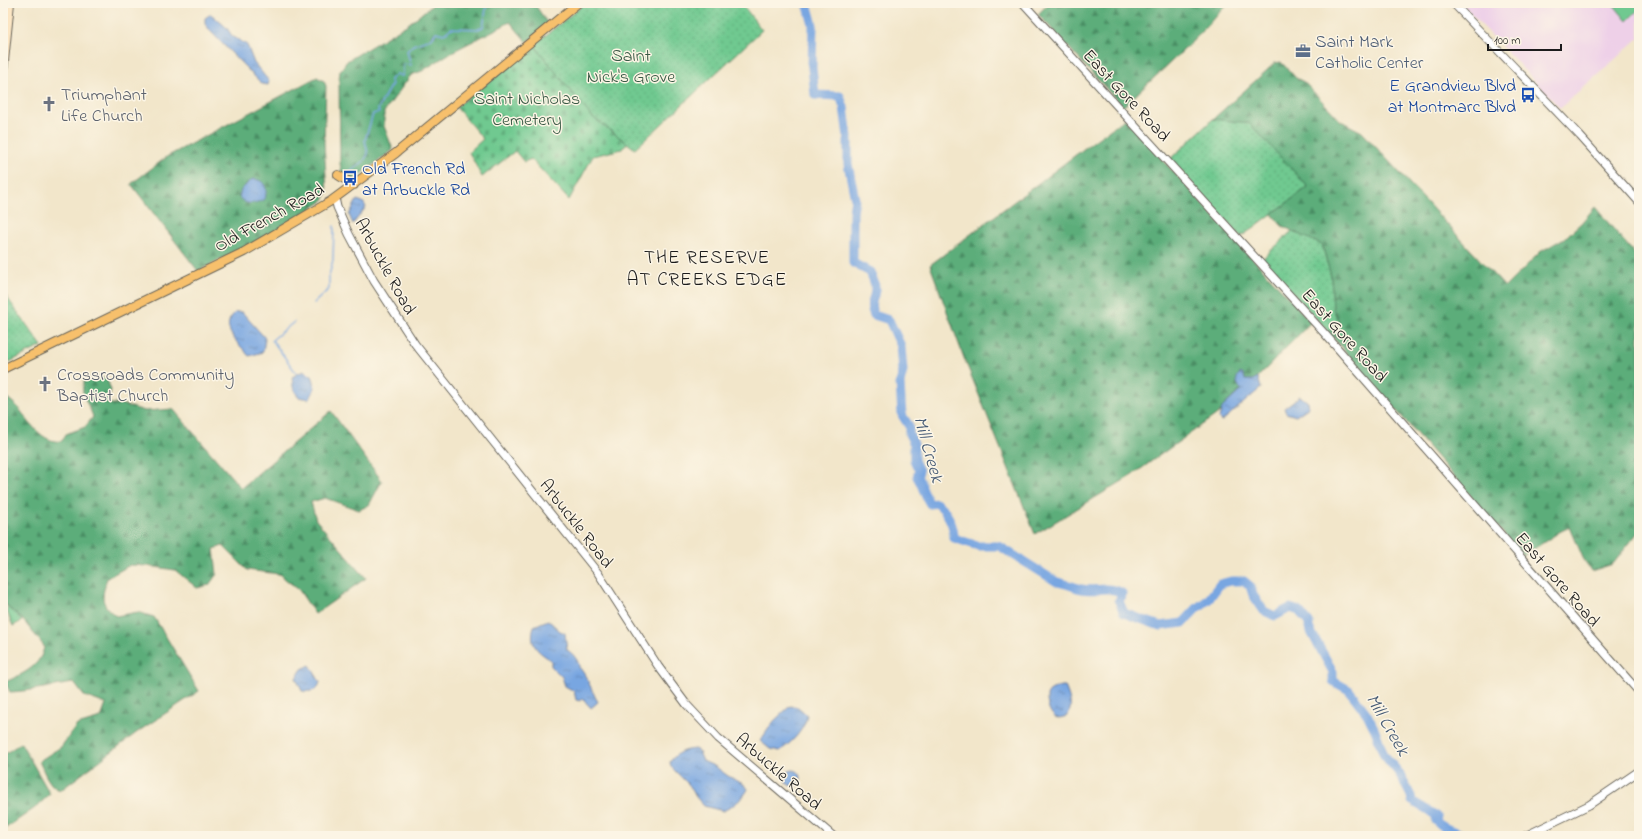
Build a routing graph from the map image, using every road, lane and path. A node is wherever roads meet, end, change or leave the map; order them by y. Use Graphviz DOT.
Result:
graph roads {
  1 [pos="10,3"];
  2 [pos="578,3"];
  3 [pos="1023,3"];
  4 [pos="1453,3"];
  5 [pos="3,71"];
  6 [pos="338,175"];
  7 [pos="354,185"];
  8 [pos="335,198"];
  9 [pos="1639,202"];
  10 [pos="3,369"];
  11 [pos="1639,692"];
  12 [pos="1639,771"];
  13 [pos="834,836"];
  14 [pos="1525,836"];
  1 -- 5 [label="main road"];
  2 -- 7 [label="main road, Old French Road"];
  3 -- 11 [label="street, East Gore Road"];
  4 -- 9 [label="street"];
  6 -- 7 [label="main road"];
  7 -- 8 [label="main road, Old French Road"];
  8 -- 10 [label="main road, Old French Road"];
  8 -- 13 [label="street, Arbuckle Road"];
  12 -- 14 [label="street"];
}
